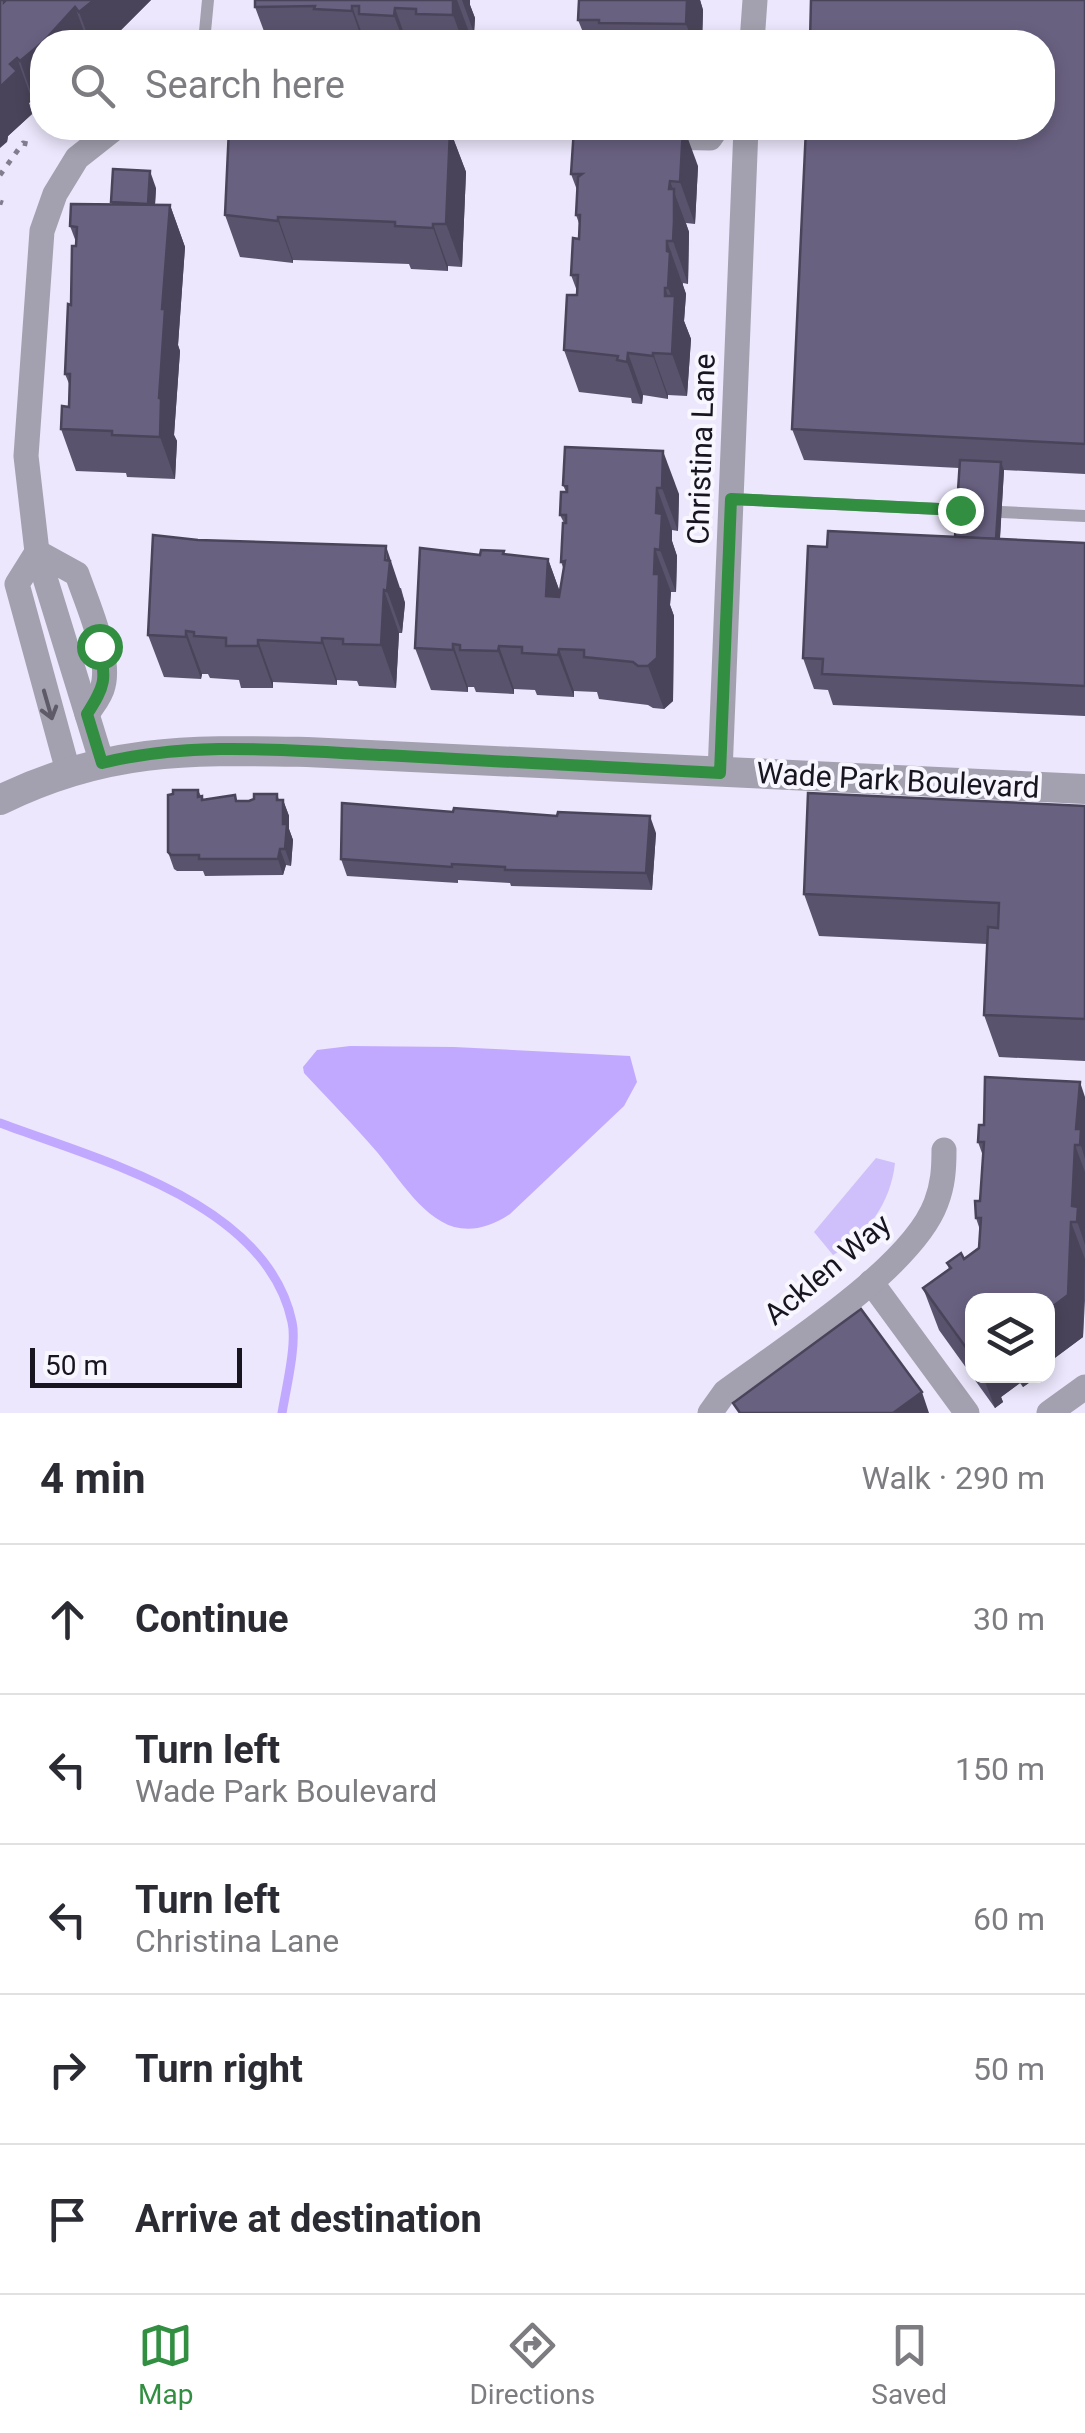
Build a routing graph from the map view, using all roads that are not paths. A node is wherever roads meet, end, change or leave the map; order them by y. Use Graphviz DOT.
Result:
graph roads {
  1 [pos="208,0"];
  2 [pos="755,0"];
  3 [pos="205,30"];
  4 [pos="753,30"];
  5 [pos="100,140"];
  6 [pos="746,140"];
  7 [pos="731,499"];
  8 [pos="960,510"];
  9 [pos="1001,512"];
  10 [pos="1085,516"];
  11 [pos="37,552"];
  12 [pos="99,646"];
  13 [pos="67,655"];
  14 [pos="37,665"];
  15 [pos="87,714"];
  16 [pos="102,763"];
  17 [pos="68,771"];
  18 [pos="720,773"];
  19 [pos="1085,789"];
  20 [pos="0,800"];
  21 [pos="944,1150"];
  22 [pos="871,1282"];
  23 [pos="1085,1387"];
  24 [pos="710,1413"];
  25 [pos="967,1413"];
  26 [pos="1049,1413"];
  1 -- 3 [label="lane"];
  2 -- 4 [label="street"];
  5 -- 11 [label="street"];
  6 -- 7 [label="street, Christina Lane"];
  7 -- 8 [label="lane"];
  7 -- 18 [label="street, Christina Lane"];
  9 -- 10 [label="lane"];
  11 -- 12 [label="street"];
  11 -- 13 [label="street"];
  11 -- 14 [label="street"];
  12 -- 13 [label="street"];
  12 -- 15 [label="street"];
  13 -- 14 [label="street"];
  13 -- 15 [label="street"];
  14 -- 17 [label="street, one-way"];
  15 -- 16 [label="street"];
  16 -- 17 [label="street, Wade Park Boulevard"];
  16 -- 18 [label="street, Wade Park Boulevard"];
  17 -- 20 [label="street, Wade Park Boulevard"];
  18 -- 19 [label="street, Wade Park Boulevard"];
  21 -- 22 [label="street, Acklen Way"];
  22 -- 24 [label="street, Acklen Way"];
  22 -- 25 [label="street"];
  23 -- 26 [label="street"];
}
